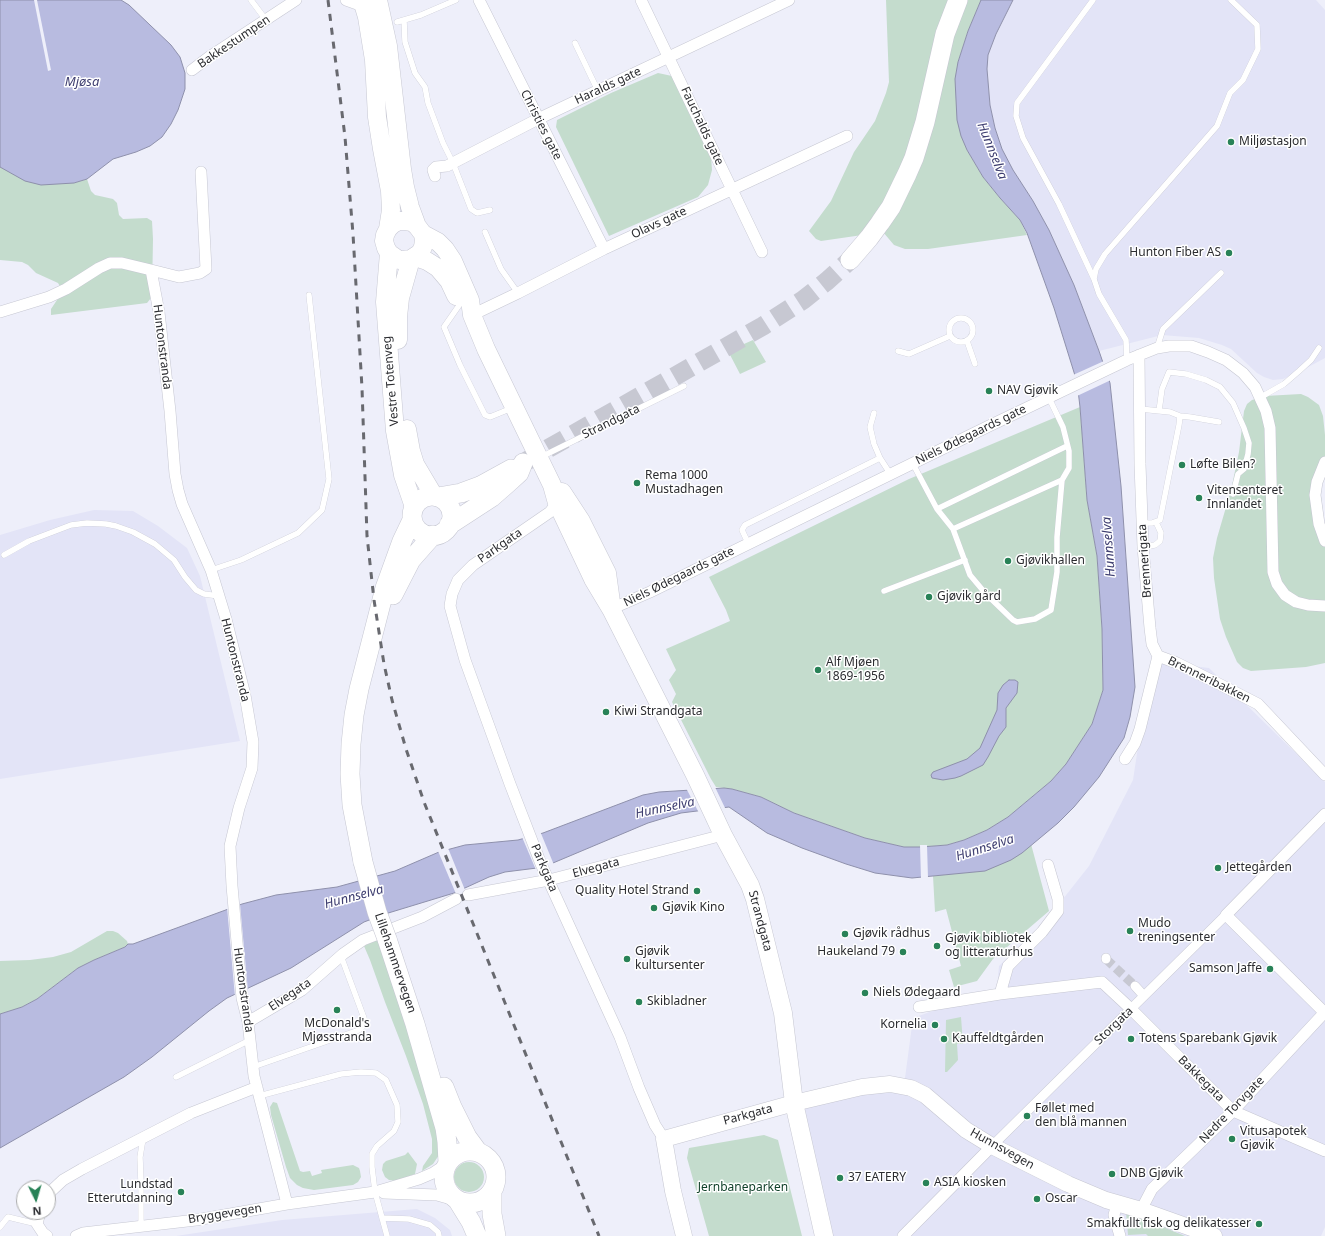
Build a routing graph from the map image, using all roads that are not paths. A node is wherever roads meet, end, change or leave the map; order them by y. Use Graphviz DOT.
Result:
graph roads {
  1 [pos="250,0"];
  2 [pos="296,0"];
  3 [pos="346,0"];
  4 [pos="456,0"];
  5 [pos="478,0"];
  6 [pos="642,0"];
  7 [pos="789,0"];
  8 [pos="958,0"];
  9 [pos="1094,0"];
  10 [pos="1231,0"];
  11 [pos="371,1"];
  12 [pos="266,20"];
  13 [pos="404,20"];
  14 [pos="397,22"];
  15 [pos="574,43"];
  16 [pos="669,57"];
  17 [pos="192,70"];
  18 [pos="598,91"];
  19 [pos="538,119"];
  20 [pos="848,136"];
  21 [pos="453,163"];
  22 [pos="201,172"];
  23 [pos="434,176"];
  24 [pos="732,189"];
  25 [pos="490,210"];
  26 [pos="388,228"];
  27 [pos="420,230"];
  28 [pos="485,232"];
  29 [pos="604,249"];
  30 [pos="762,252"];
  31 [pos="389,253"];
  32 [pos="413,258"];
  33 [pos="850,260"];
  34 [pos="151,270"];
  35 [pos="1222,273"];
  36 [pos="1094,279"];
  37 [pos="518,293"];
  38 [pos="309,295"];
  39 [pos="466,309"];
  40 [pos="0,312"];
  41 [pos="950,336"];
  42 [pos="967,341"];
  43 [pos="1157,348"];
  44 [pos="1319,348"];
  45 [pos="898,352"];
  46 [pos="1139,355"];
  47 [pos="1127,360"];
  48 [pos="975,364"];
  49 [pos="684,386"];
  50 [pos="1261,397"];
  51 [pos="1049,398"];
  52 [pos="514,407"];
  53 [pos="1140,409"];
  54 [pos="1159,411"];
  55 [pos="874,413"];
  56 [pos="1180,416"];
  57 [pos="1218,422"];
  58 [pos="1067,446"];
  59 [pos="538,458"];
  60 [pos="880,458"];
  61 [pos="1325,462"];
  62 [pos="913,464"];
  63 [pos="891,475"];
  64 [pos="1062,480"];
  65 [pos="552,485"];
  66 [pos="1233,494"];
  67 [pos="436,496"];
  68 [pos="557,503"];
  69 [pos="938,509"];
  70 [pos="413,514"];
  71 [pos="1156,522"];
  72 [pos="1142,524"];
  73 [pos="449,525"];
  74 [pos="953,529"];
  75 [pos="433,535"];
  76 [pos="1325,541"];
  77 [pos="748,544"];
  78 [pos="1143,547"];
  79 [pos="4,555"];
  80 [pos="965,560"];
  81 [pos="211,570"];
  82 [pos="884,590"];
  83 [pos="219,596"];
  84 [pos="1323,604"];
  85 [pos="611,609"];
  86 [pos="371,642"];
  87 [pos="1158,656"];
  88 [pos="1125,759"];
  89 [pos="1325,775"];
  90 [pos="1325,814"];
  91 [pos="720,828"];
  92 [pos="1048,865"];
  93 [pos="549,880"];
  94 [pos="468,895"];
  95 [pos="456,899"];
  96 [pos="1226,915"];
  97 [pos="341,956"];
  98 [pos="1135,986"];
  99 [pos="1000,994"];
  100 [pos="1144,996"];
  101 [pos="919,1007"];
  102 [pos="1131,1009"];
  103 [pos="1325,1012"];
  104 [pos="248,1022"];
  105 [pos="415,1024"];
  106 [pos="250,1040"];
  107 [pos="253,1067"];
  108 [pos="176,1077"];
  109 [pos="258,1091"];
  110 [pos="794,1103"];
  111 [pos="1233,1111"];
  112 [pos="142,1138"];
  113 [pos="664,1139"];
  114 [pos="992,1146"];
  115 [pos="1325,1151"];
  116 [pos="478,1152"];
  117 [pos="448,1163"];
  118 [pos="56,1187"];
  119 [pos="492,1191"];
  120 [pos="375,1192"];
  121 [pos="458,1201"];
  122 [pos="287,1204"];
  123 [pos="1117,1204"];
  124 [pos="1141,1210"];
  125 [pos="382,1218"];
  126 [pos="38,1220"];
  127 [pos="37,1224"];
  128 [pos="140,1226"];
  129 [pos="0,1227"];
  130 [pos="906,1235"];
  131 [pos="47,1236"];
  132 [pos="76,1236"];
  133 [pos="387,1236"];
  134 [pos="439,1236"];
  135 [pos="477,1236"];
  136 [pos="496,1236"];
  137 [pos="684,1236"];
  138 [pos="824,1236"];
  139 [pos="1120,1236"];
  140 [pos="1214,1236"];
  1 -- 12 [label="lane"];
  2 -- 12 [label="street, Bakkestumpen"];
  3 -- 11 [label="street"];
  4 -- 13 [label="lane"];
  5 -- 19 [label="street, Christies gate"];
  6 -- 16 [label="street, Fauchalds gate"];
  7 -- 16 [label="street, Haralds gate"];
  8 -- 33 [label="highway"];
  9 -- 36 [label="lane"];
  10 -- 36 [label="lane"];
  11 -- 26 [label="main road"];
  11 -- 27 [label="main road"];
  12 -- 17 [label="street, Bakkestumpen"];
  13 -- 14 [label="lane"];
  13 -- 21 [label="lane"];
  15 -- 18 [label="lane"];
  16 -- 18 [label="street, Haralds gate"];
  16 -- 24 [label="street, Fauchalds gate"];
  18 -- 19 [label="street, Haralds gate"];
  19 -- 21 [label="street, Haralds gate"];
  19 -- 29 [label="street, Christies gate"];
  20 -- 24 [label="street, Olavs gate"];
  21 -- 23 [label="street, Haralds gate"];
  21 -- 25 [label="lane"];
  22 -- 34 [label="street"];
  24 -- 29 [label="street, Olavs gate"];
  24 -- 30 [label="street, Fauchalds gate"];
  26 -- 27 [label="main road"];
  26 -- 31 [label="main road"];
  27 -- 32 [label="main road"];
  27 -- 39 [label="main road, Strandgata"];
  28 -- 37 [label="lane"];
  29 -- 37 [label="street, Olavs gate"];
  31 -- 32 [label="main road"];
  31 -- 70 [label="main road, Vestre Totenveg"];
  32 -- 39 [label="main road, Strandgata"];
  32 -- 67 [label="main road, Vestre Totenveg"];
  34 -- 40 [label="street"];
  34 -- 81 [label="street, Huntonstranda"];
  35 -- 43 [label="lane"];
  36 -- 47 [label="lane"];
  37 -- 39 [label="street, Olavs gate"];
  38 -- 81 [label="lane"];
  39 -- 52 [label="main road, Strandgata"];
  39 -- 52 [label="lane"];
  41 -- 42 [label="lane"];
  41 -- 42 [label="lane"];
  41 -- 45 [label="lane"];
  42 -- 48 [label="lane"];
  43 -- 46 [label="street, Niels Ødegaards gate"];
  43 -- 50 [label="street, Niels Ødegaards gate"];
  44 -- 50 [label="lane"];
  46 -- 47 [label="street, Niels Ødegaards gate"];
  46 -- 53 [label="street, Brennerigata"];
  47 -- 51 [label="street, Niels Ødegaards gate"];
  49 -- 59 [label="lane, Strandgata"];
  50 -- 84 [label="street, Niels Ødegaards gate"];
  51 -- 58 [label="lane"];
  51 -- 62 [label="street, Niels Ødegaards gate"];
  52 -- 59 [label="main road, Strandgata"];
  53 -- 54 [label="lane"];
  53 -- 72 [label="street, Brennerigata"];
  54 -- 56 [label="lane"];
  54 -- 66 [label="lane"];
  55 -- 60 [label="lane"];
  56 -- 57 [label="lane"];
  56 -- 71 [label="lane"];
  58 -- 64 [label="lane"];
  58 -- 69 [label="lane"];
  59 -- 65 [label="main road, Strandgata"];
  60 -- 63 [label="lane"];
  60 -- 77 [label="lane"];
  61 -- 76 [label="street"];
  62 -- 63 [label="street, Niels Ødegaards gate"];
  62 -- 69 [label="lane"];
  63 -- 77 [label="street, Niels Ødegaards gate"];
  64 -- 74 [label="lane"];
  64 -- 80 [label="lane"];
  65 -- 68 [label="main road, Strandgata"];
  65 -- 85 [label="main road, Strandgata"];
  67 -- 70 [label="highway"];
  67 -- 73 [label="highway"];
  67 -- 73 [label="highway"];
  68 -- 85 [label="main road, Strandgata"];
  68 -- 93 [label="street, Parkgata"];
  69 -- 74 [label="lane"];
  70 -- 75 [label="highway"];
  70 -- 86 [label="highway, Lillehammervegen"];
  71 -- 72 [label="lane"];
  71 -- 78 [label="lane"];
  72 -- 78 [label="street, Brennerigata"];
  73 -- 75 [label="highway"];
  74 -- 80 [label="lane"];
  75 -- 86 [label="highway, Lillehammervegen"];
  77 -- 85 [label="street, Niels Ødegaards gate"];
  78 -- 87 [label="street, Brennerigata"];
  79 -- 83 [label="lane"];
  80 -- 82 [label="lane"];
  81 -- 83 [label="street, Huntonstranda"];
  83 -- 104 [label="street, Huntonstranda"];
  85 -- 91 [label="main road, Strandgata"];
  86 -- 105 [label="highway, Lillehammervegen, bridge"];
  87 -- 88 [label="street"];
  87 -- 89 [label="street, Brenneribakken"];
  90 -- 96 [label="street, Storgata"];
  91 -- 93 [label="street, Elvegata"];
  91 -- 110 [label="main road, Strandgata"];
  92 -- 99 [label="street"];
  93 -- 94 [label="street, Elvegata"];
  93 -- 113 [label="street, Parkgata"];
  95 -- 97 [label="street, Elvegata"];
  96 -- 100 [label="street, Storgata"];
  96 -- 103 [label="street"];
  97 -- 104 [label="street, Elvegata"];
  97 -- 107 [label="lane"];
  98 -- 100 [label="street"];
  99 -- 101 [label="street, Bakkegata"];
  99 -- 102 [label="street, Bakkegata"];
  100 -- 102 [label="street, Storgata"];
  102 -- 111 [label="street, Bakkegata"];
  102 -- 114 [label="street, Storgata"];
  103 -- 111 [label="street, Nedre Torvgate"];
  104 -- 106 [label="street, Huntonstranda"];
  105 -- 116 [label="highway, Lillehammervegen"];
  105 -- 117 [label="highway, Lillehammervegen"];
  106 -- 107 [label="street, Huntonstranda"];
  106 -- 108 [label="lane"];
  107 -- 109 [label="street, Huntonstranda"];
  109 -- 112 [label="street"];
  109 -- 120 [label="lane"];
  109 -- 122 [label="street, Huntonstranda"];
  110 -- 113 [label="main road, Parkgata"];
  110 -- 114 [label="main road, Hunnsvegen"];
  110 -- 138 [label="main road, Strandgata"];
  111 -- 115 [label="street, Bakkegata"];
  111 -- 124 [label="street, Nedre Torvgate"];
  112 -- 118 [label="street"];
  112 -- 128 [label="lane"];
  113 -- 137 [label="main road"];
  114 -- 123 [label="main road, Hunnsvegen"];
  114 -- 130 [label="street, Storgata"];
  116 -- 117 [label="highway"];
  116 -- 119 [label="highway"];
  117 -- 120 [label="street, Bryggevegen"];
  117 -- 121 [label="highway"];
  119 -- 121 [label="highway"];
  119 -- 136 [label="highway"];
  120 -- 121 [label="street, Bryggevegen"];
  120 -- 122 [label="street, Bryggevegen"];
  120 -- 125 [label="lane"];
  121 -- 135 [label="highway"];
  122 -- 128 [label="street, Bryggevegen"];
  123 -- 124 [label="main road, Hunnsvegen"];
  123 -- 139 [label="street"];
  124 -- 140 [label="main road, Hunnsvegen"];
  125 -- 133 [label="lane"];
  125 -- 134 [label="lane"];
  126 -- 127 [label="street"];
  127 -- 129 [label="lane"];
  127 -- 131 [label="street"];
  128 -- 132 [label="street, Bryggevegen"];
}
